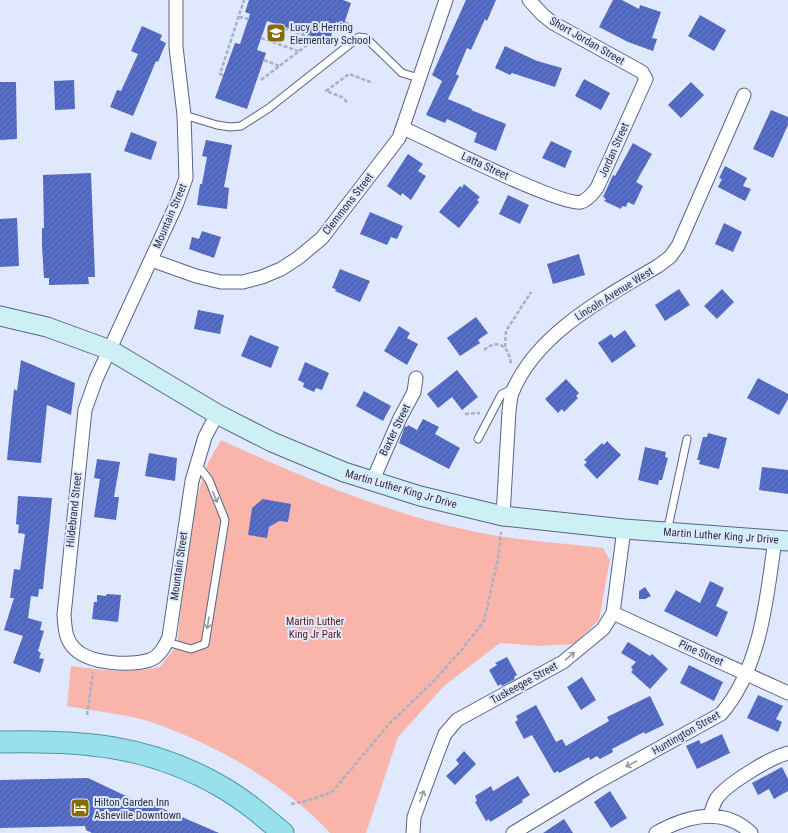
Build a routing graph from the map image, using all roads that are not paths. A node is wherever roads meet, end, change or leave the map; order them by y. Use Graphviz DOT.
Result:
graph roads {
  1 [pos="176,0"];
  2 [pos="446,0"];
  3 [pos="529,0"];
  4 [pos="419,78"];
  5 [pos="646,79"];
  6 [pos="744,95"];
  7 [pos="184,115"];
  8 [pos="403,128"];
  9 [pos="568,202"];
  10 [pos="151,260"];
  11 [pos="0,316"];
  12 [pos="110,350"];
  13 [pos="416,378"];
  14 [pos="514,388"];
  15 [pos="217,414"];
  16 [pos="478,439"];
  17 [pos="687,439"];
  18 [pos="196,463"];
  19 [pos="372,482"];
  20 [pos="503,516"];
  21 [pos="624,530"];
  22 [pos="667,532"];
  23 [pos="782,540"];
  24 [pos="613,613"];
  25 [pos="167,642"];
  26 [pos="746,673"];
  27 [pos="788,693"];
  28 [pos="0,742"];
  29 [pos="788,753"];
  30 [pos="710,816"];
  31 [pos="283,833"];
  32 [pos="413,833"];
  33 [pos="513,833"];
  34 [pos="656,833"];
  35 [pos="751,833"];
  1 -- 7 [label="street, Mountain Street"];
  2 -- 4 [label="street, Clemmons Street"];
  3 -- 5 [label="street, Short Jordan Street"];
  4 -- 7 [label="lane"];
  4 -- 8 [label="street, Clemmons Street"];
  5 -- 9 [label="street, Jordan Street"];
  6 -- 14 [label="street, Lincoln Avenue West"];
  7 -- 10 [label="street, Mountain Street"];
  8 -- 9 [label="street, Latta Street"];
  8 -- 10 [label="street, Clemmons Street"];
  10 -- 12 [label="street, Mountain Street"];
  11 -- 12 [label="main road, Martin Luther King Jr Drive"];
  12 -- 15 [label="main road, Martin Luther King Jr Drive"];
  12 -- 25 [label="street, Hildebrand Street"];
  13 -- 19 [label="street, Baxter Street"];
  14 -- 16 [label="lane"];
  14 -- 20 [label="street, Lincoln Avenue West"];
  15 -- 18 [label="street, Mountain Street"];
  15 -- 19 [label="main road, Martin Luther King Jr Drive"];
  17 -- 22 [label="lane"];
  18 -- 25 [label="street, Mountain Street"];
  18 -- 25 [label="lane, one-way"];
  19 -- 20 [label="main road, Martin Luther King Jr Drive"];
  20 -- 21 [label="main road, Martin Luther King Jr Drive"];
  21 -- 22 [label="main road, Martin Luther King Jr Drive"];
  21 -- 24 [label="street, Tuskeegee Street"];
  22 -- 23 [label="main road, Martin Luther King Jr Drive"];
  23 -- 26 [label="street, Huntington Street"];
  24 -- 26 [label="street, Pine Street"];
  32 -- 24 [label="street, Tuskeegee Street, one-way"];
  26 -- 27 [label="street, Pine Street"];
  26 -- 33 [label="street, Huntington Street, one-way"];
  28 -- 31 [label="main road"];
  29 -- 30 [label="street"];
  30 -- 34 [label="street"];
  30 -- 35 [label="street"];
}
